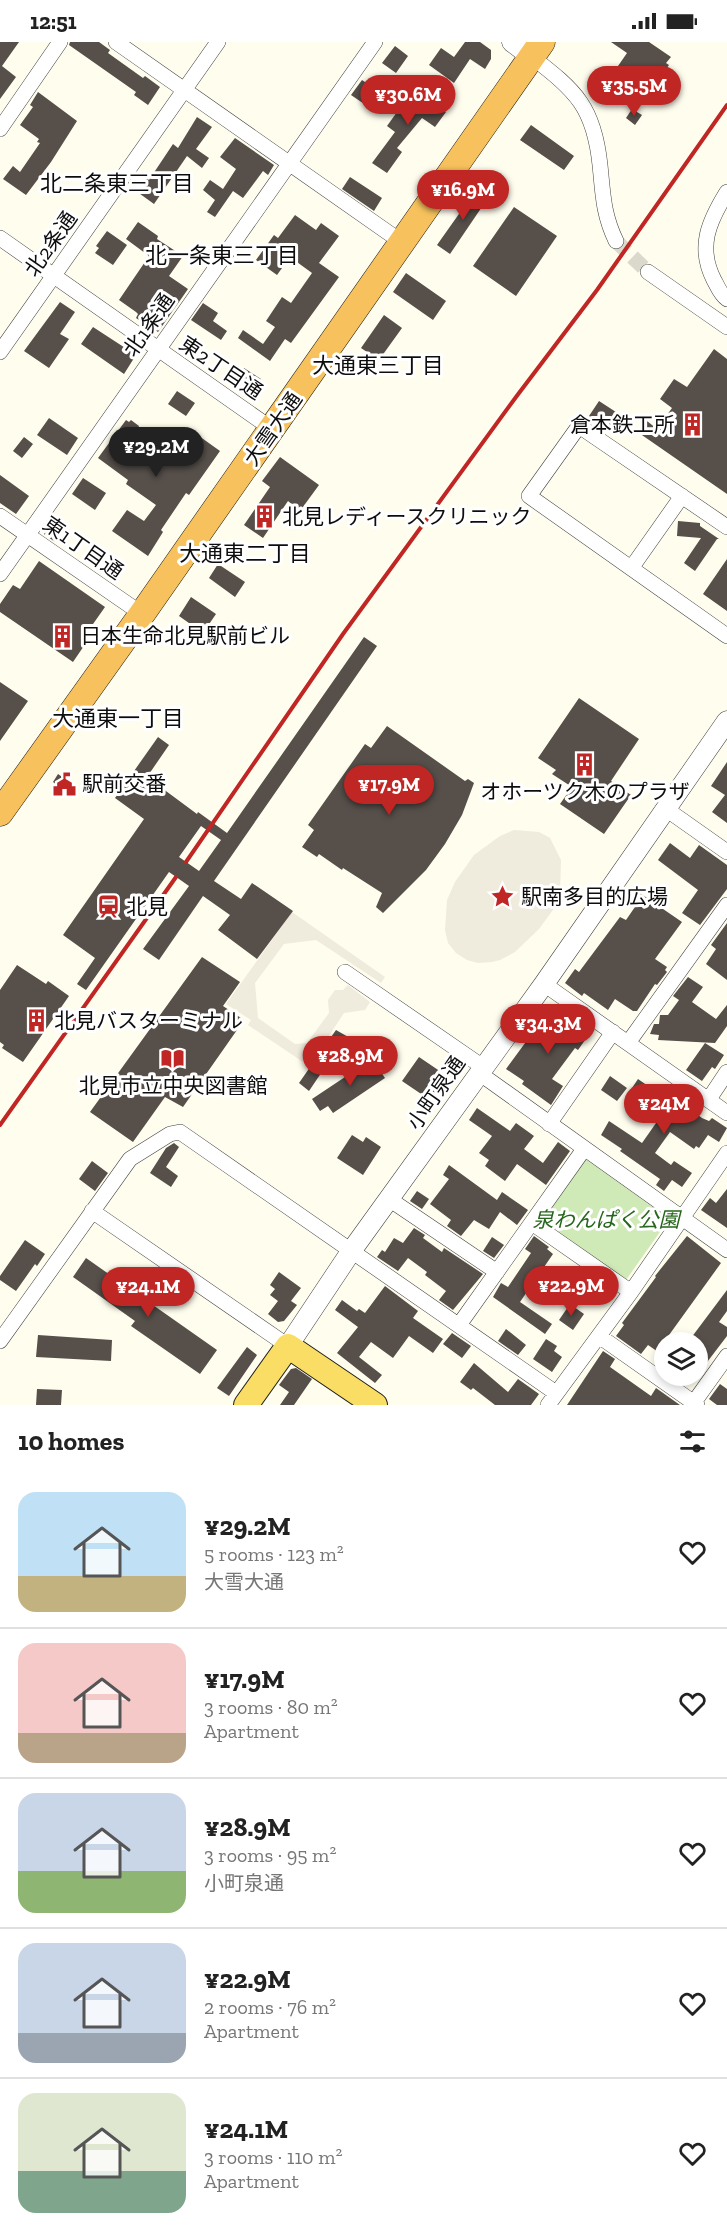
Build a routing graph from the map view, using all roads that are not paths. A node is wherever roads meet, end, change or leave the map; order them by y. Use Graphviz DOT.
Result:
graph roads {
  1 [pos="60,42"];
  2 [pos="116,42"];
  3 [pos="218,42"];
  4 [pos="375,42"];
  5 [pos="529,47"];
  6 [pos="184,90"];
  7 [pos="0,129"];
  8 [pos="289,164"];
  9 [pos="727,192"];
  10 [pos="0,238"];
  11 [pos="616,241"];
  12 [pos="403,243"];
  13 [pos="648,272"];
  14 [pos="54,277"];
  15 [pos="727,299"];
  16 [pos="727,327"];
  17 [pos="157,350"];
  18 [pos="0,352"];
  19 [pos="272,429"];
  20 [pos="682,496"];
  21 [pos="0,516"];
  22 [pos="727,526"];
  23 [pos="27,535"];
  24 [pos="632,567"];
  25 [pos="0,574"];
  26 [pos="142,614"];
  27 [pos="727,636"];
  28 [pos="727,721"];
  29 [pos="2,806"];
  30 [pos="666,809"];
  31 [pos="727,852"];
  32 [pos="727,904"];
  33 [pos="345,972"];
  34 [pos="544,984"];
  35 [pos="613,1032"];
  36 [pos="628,1043"];
  37 [pos="481,1070"];
  38 [pos="727,1072"];
  39 [pos="709,1099"];
  40 [pos="727,1113"];
  41 [pos="549,1124"];
  42 [pos="584,1149"];
  43 [pos="727,1153"];
  44 [pos="389,1199"];
  45 [pos="92,1211"];
  46 [pos="681,1218"];
  47 [pos="532,1223"];
  48 [pos="352,1250"];
  49 [pos="727,1250"];
  50 [pos="497,1272"];
  51 [pos="631,1293"];
  52 [pos="459,1325"];
  53 [pos="599,1336"];
  54 [pos="0,1341"];
  55 [pos="288,1346"];
  56 [pos="727,1356"];
  57 [pos="552,1399"];
  58 [pos="694,1404"];
  59 [pos="246,1405"];
  60 [pos="375,1405"];
  1 -- 7 [label="street"];
  2 -- 6 [label="street"];
  3 -- 6 [label="street, 北2条通"];
  4 -- 8 [label="street, 北1条通"];
  5 -- 11 [label="street"];
  5 -- 12 [label="highway, 大雪大通"];
  6 -- 8 [label="street"];
  6 -- 14 [label="street, 北2条通"];
  8 -- 12 [label="street"];
  8 -- 17 [label="street, 北1条通"];
  9 -- 15 [label="street"];
  10 -- 14 [label="street, 東2丁目通"];
  12 -- 19 [label="highway, 大雪大通"];
  13 -- 16 [label="street"];
  14 -- 17 [label="street, 東2丁目通"];
  14 -- 18 [label="street, 北2条通"];
  17 -- 19 [label="street, 東2丁目通"];
  17 -- 23 [label="street, 北1条通"];
  19 -- 26 [label="highway, 大雪大通"];
  20 -- 22 [label="street"];
  20 -- 24 [label="street"];
  20 -- 24 [label="street"];
  21 -- 23 [label="street, 東1丁目通"];
  23 -- 25 [label="street, 北1条通"];
  23 -- 26 [label="street, 東1丁目通"];
  24 -- 27 [label="street"];
  26 -- 29 [label="highway, 大雪大通"];
  28 -- 30 [label="street, 小町泉通"];
  30 -- 31 [label="street"];
  30 -- 34 [label="street, 小町泉通"];
  32 -- 36 [label="street"];
  33 -- 37 [label="street"];
  34 -- 35 [label="street"];
  34 -- 37 [label="street, 小町泉通"];
  35 -- 36 [label="street"];
  35 -- 41 [label="street"];
  36 -- 39 [label="street"];
  37 -- 41 [label="street"];
  37 -- 44 [label="street, 小町泉通"];
  38 -- 39 [label="street"];
  39 -- 40 [label="street"];
  41 -- 42 [label="street"];
  42 -- 46 [label="street"];
  42 -- 47 [label="street"];
  43 -- 46 [label="street"];
  44 -- 48 [label="street, 小町泉通"];
  44 -- 50 [label="street"];
  45 -- 48 [label="street"];
  45 -- 54 [label="street"];
  45 -- 55 [label="street"];
  46 -- 49 [label="street"];
  46 -- 51 [label="street"];
  47 -- 50 [label="street"];
  47 -- 51 [label="street"];
  48 -- 52 [label="street"];
  48 -- 55 [label="street, 小町泉通"];
  50 -- 52 [label="street"];
  51 -- 53 [label="street"];
  52 -- 57 [label="street"];
  53 -- 57 [label="street"];
  53 -- 58 [label="street"];
  55 -- 59 [label="main road"];
  55 -- 60 [label="main road"];
  56 -- 58 [label="street"];
}
